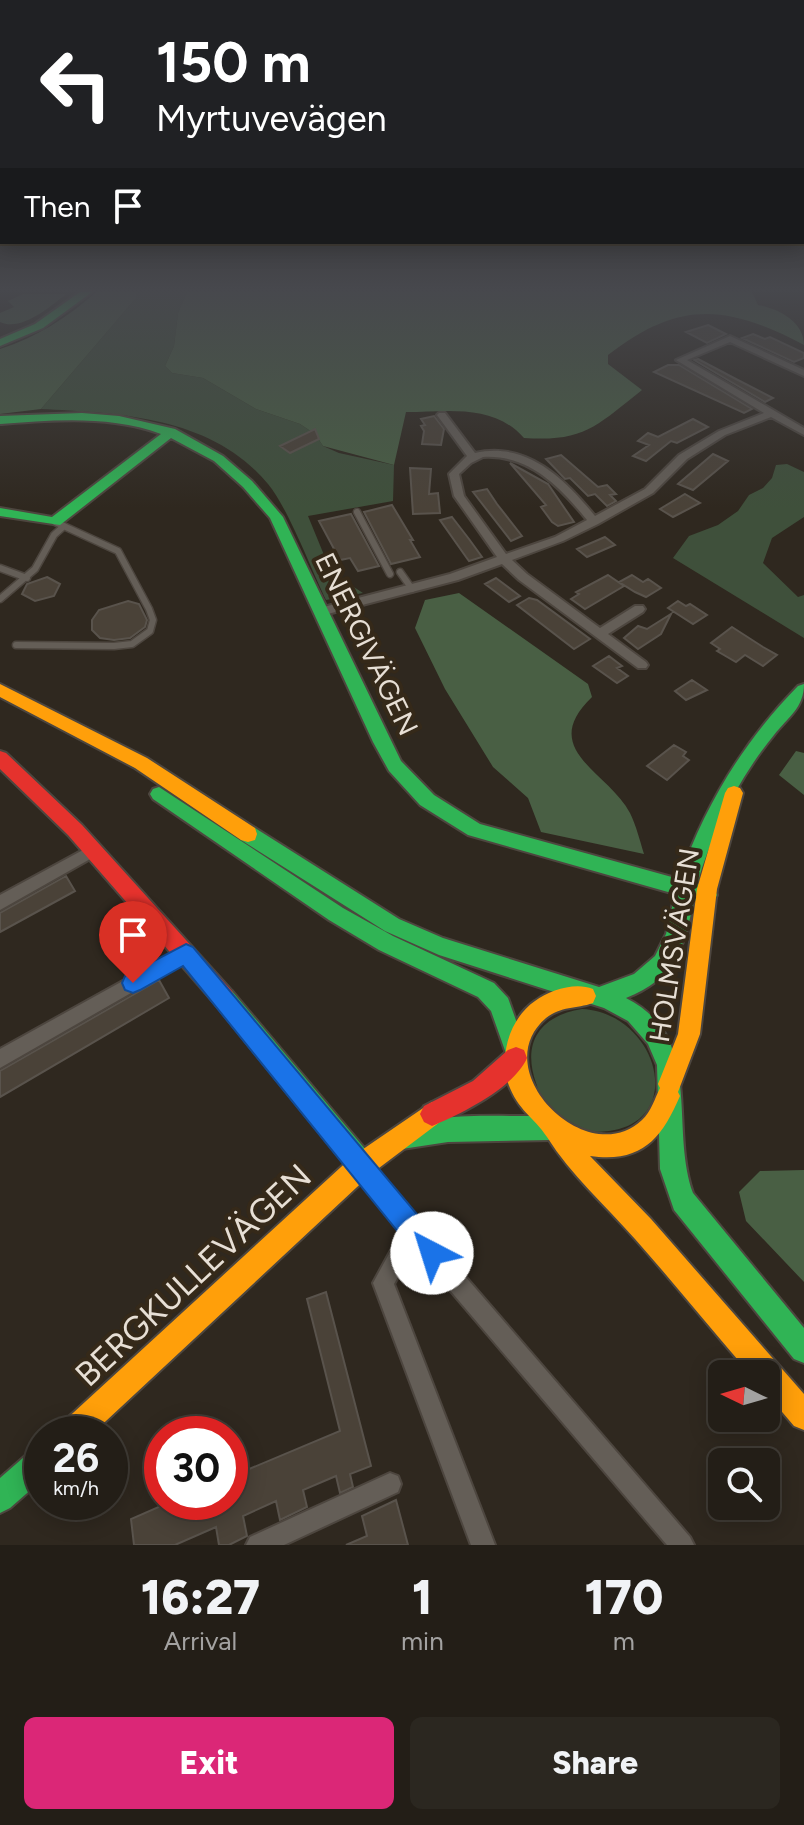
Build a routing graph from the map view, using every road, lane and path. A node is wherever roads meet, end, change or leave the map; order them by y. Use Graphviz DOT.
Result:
graph roads {
  1 [pos="682,364"];
  2 [pos="786,364"];
  3 [pos="804,373"];
  4 [pos="773,413"];
  5 [pos="442,415"];
  6 [pos="0,420"];
  7 [pos="171,432"];
  8 [pos="804,432"];
  9 [pos="472,456"];
  10 [pos="0,512"];
  11 [pos="357,512"];
  12 [pos="594,522"];
  13 [pos="60,524"];
  14 [pos="504,559"];
  15 [pos="0,568"];
  16 [pos="400,572"];
  17 [pos="390,574"];
  18 [pos="27,578"];
  19 [pos="412,589"];
  20 [pos="0,599"];
  21 [pos="639,609"];
  22 [pos="320,612"];
  23 [pos="600,633"];
  24 [pos="16,645"];
  25 [pos="642,665"];
  26 [pos="0,690"];
  27 [pos="804,690"];
  28 [pos="0,706"];
  29 [pos="0,758"];
  30 [pos="742,767"];
  31 [pos="94,850"];
  32 [pos="686,889"];
  33 [pos="707,895"];
  34 [pos="0,903"];
  35 [pos="186,953"];
  36 [pos="595,997"];
  37 [pos="516,1054"];
  38 [pos="0,1059"];
  39 [pos="669,1089"];
  40 [pos="554,1131"];
  41 [pos="400,1138"];
  42 [pos="362,1165"];
  43 [pos="413,1231"];
  44 [pos="804,1349"];
  45 [pos="90,1416"];
  46 [pos="804,1416"];
  47 [pos="24,1476"];
  48 [pos="390,1484"];
  49 [pos="0,1498"];
  50 [pos="258,1545"];
  51 [pos="483,1545"];
  52 [pos="682,1545"];
  1 -- 4 [label="street"];
  2 -- 3 [label="street"];
  4 -- 8 [label="street"];
  4 -- 12 [label="street"];
  5 -- 9 [label="street"];
  6 -- 7 [label="main road, ENERGIVÄGEN"];
  7 -- 13 [label="main road"];
  7 -- 22 [label="main road, ENERGIVÄGEN"];
  9 -- 12 [label="street"];
  9 -- 14 [label="street"];
  10 -- 13 [label="main road"];
  11 -- 17 [label="lane"];
  12 -- 14 [label="street"];
  13 -- 18 [label="lane"];
  13 -- 24 [label="lane"];
  14 -- 19 [label="street"];
  14 -- 23 [label="street"];
  15 -- 18 [label="lane"];
  16 -- 19 [label="lane"];
  18 -- 20 [label="lane"];
  19 -- 22 [label="street"];
  21 -- 23 [label="street"];
  22 -- 32 [label="main road, ENERGIVÄGEN"];
  23 -- 25 [label="street"];
  26 -- 36 [label="main road"];
  27 -- 30 [label="main road, HOLMSVÄGEN"];
  28 -- 37 [label="main road"];
  29 -- 31 [label="main road"];
  30 -- 32 [label="main road, HOLMSVÄGEN"];
  30 -- 33 [label="main road, HOLMSVÄGEN"];
  31 -- 34 [label="street"];
  31 -- 35 [label="main road"];
  32 -- 33 [label="main road, ENERGIVÄGEN"];
  32 -- 36 [label="main road, HOLMSVÄGEN"];
  33 -- 39 [label="main road, HOLMSVÄGEN"];
  35 -- 38 [label="street"];
  35 -- 42 [label="main road"];
  36 -- 37 [label="main road"];
  36 -- 39 [label="main road"];
  37 -- 40 [label="main road"];
  37 -- 41 [label="main road, BERGKULLEVÄGEN"];
  39 -- 40 [label="main road"];
  39 -- 44 [label="main road"];
  40 -- 41 [label="main road, BERGKULLEVÄGEN"];
  40 -- 46 [label="main road"];
  41 -- 42 [label="main road, BERGKULLEVÄGEN"];
  42 -- 43 [label="street"];
  42 -- 45 [label="main road, BERGKULLEVÄGEN"];
  43 -- 51 [label="street"];
  43 -- 52 [label="street"];
  47 -- 49 [label="main road"];
  48 -- 50 [label="street"];
}
